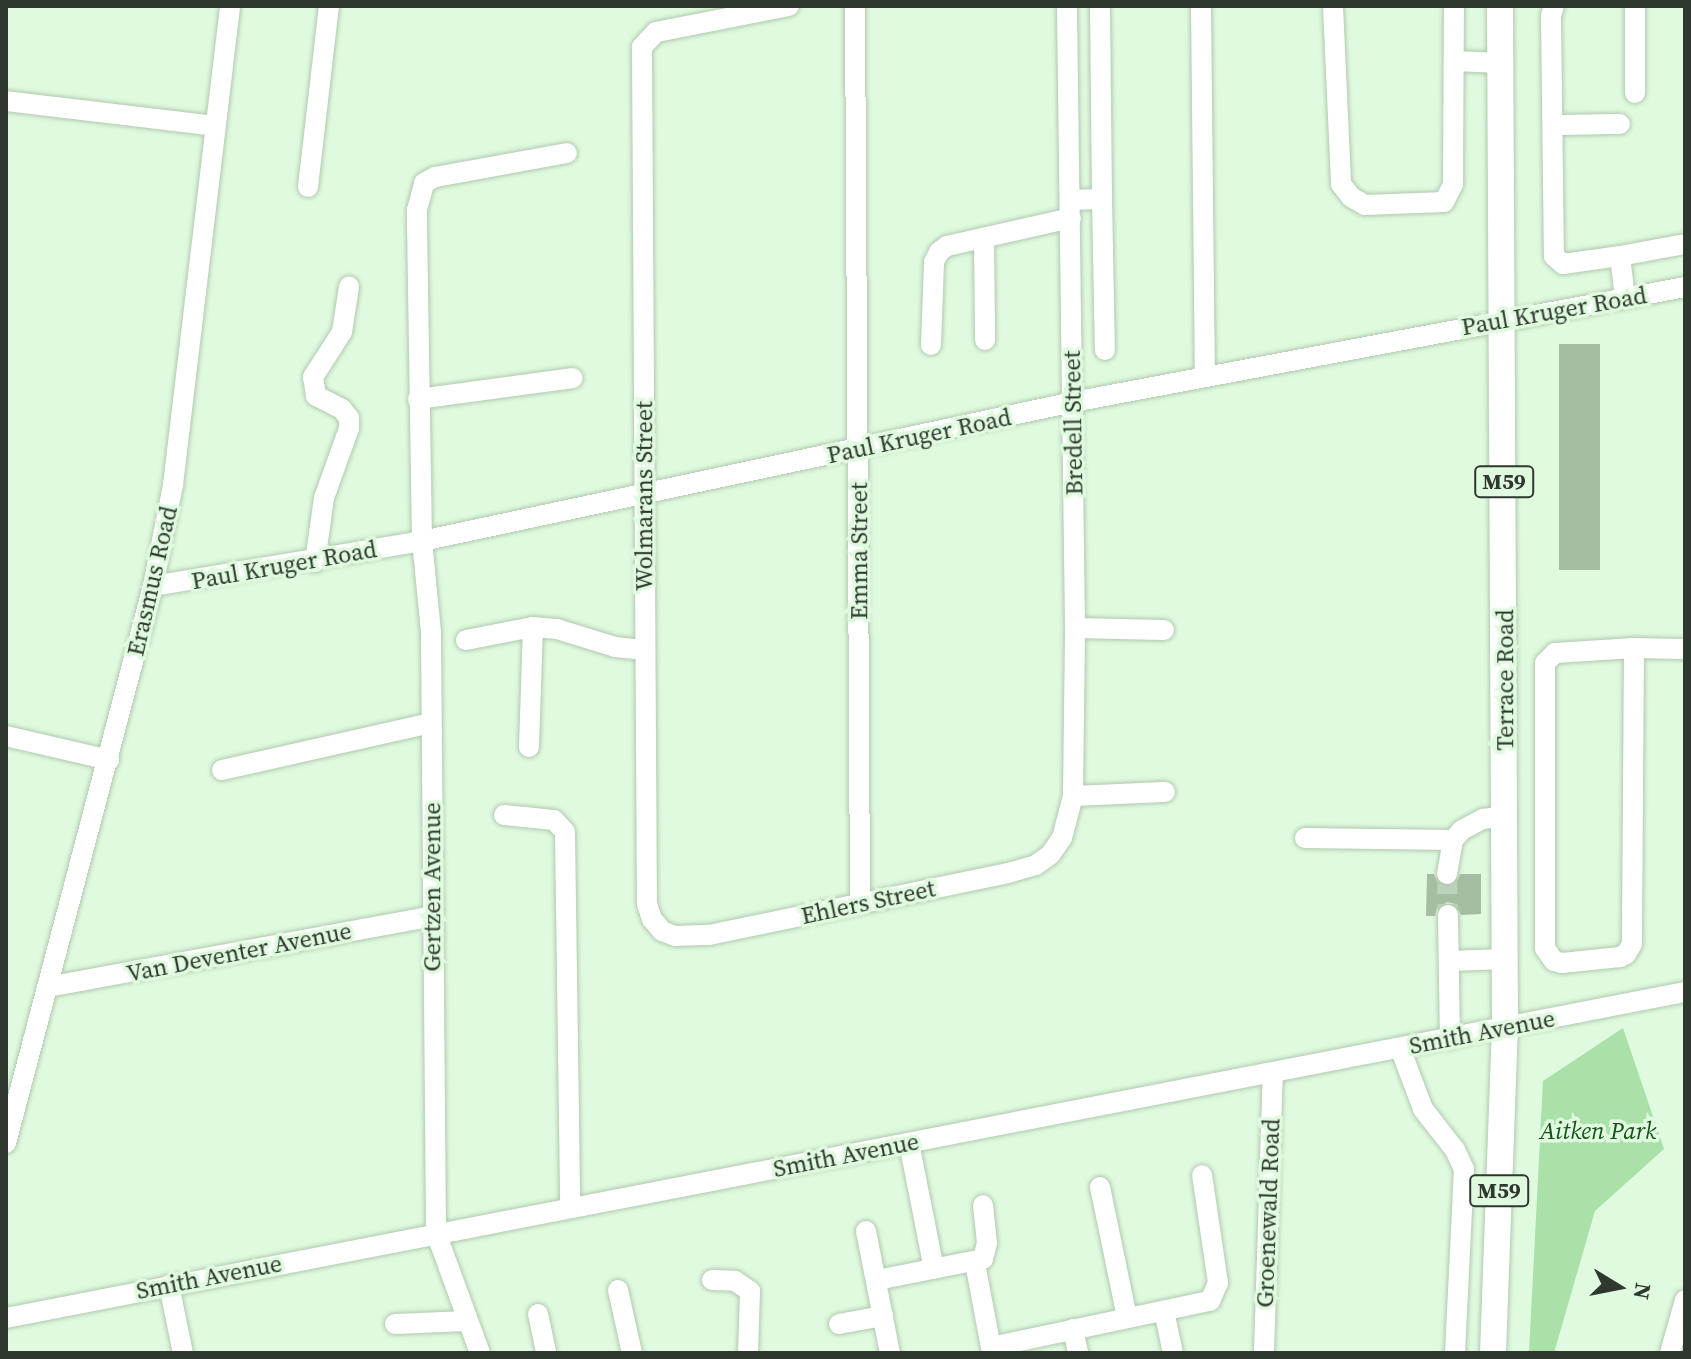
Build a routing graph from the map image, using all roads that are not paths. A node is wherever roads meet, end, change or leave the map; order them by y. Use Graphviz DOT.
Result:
graph roads {
  1 [pos="230,6"];
  2 [pos="329,6"];
  3 [pos="789,6"];
  4 [pos="855,6"];
  5 [pos="1067,6"];
  6 [pos="1100,6"];
  7 [pos="1201,6"];
  8 [pos="1333,6"];
  9 [pos="1454,6"];
  10 [pos="1500,6"];
  11 [pos="1554,6"];
  12 [pos="1635,6"];
  13 [pos="1100,48"];
  14 [pos="1068,52"];
  15 [pos="1454,61"];
  16 [pos="1501,63"];
  17 [pos="1635,93"];
  18 [pos="6,101"];
  19 [pos="1620,124"];
  20 [pos="1554,125"];
  21 [pos="216,126"];
  22 [pos="567,153"];
  23 [pos="308,187"];
  24 [pos="1102,199"];
  25 [pos="1070,209"];
  26 [pos="984,238"];
  27 [pos="1685,244"];
  28 [pos="1620,256"];
  29 [pos="349,287"];
  30 [pos="1685,287"];
  31 [pos="1625,298"];
  32 [pos="1504,319"];
  33 [pos="985,340"];
  34 [pos="931,345"];
  35 [pos="1105,350"];
  36 [pos="1205,377"];
  37 [pos="573,378"];
  38 [pos="418,399"];
  39 [pos="1073,402"];
  40 [pos="858,450"];
  41 [pos="644,493"];
  42 [pos="422,541"];
  43 [pos="315,562"];
  44 [pos="153,586"];
  45 [pos="533,627"];
  46 [pos="1075,628"];
  47 [pos="1164,630"];
  48 [pos="466,640"];
  49 [pos="1634,648"];
  50 [pos="1685,649"];
  51 [pos="645,650"];
  52 [pos="431,723"];
  53 [pos="6,736"];
  54 [pos="529,747"];
  55 [pos="109,760"];
  56 [pos="222,770"];
  57 [pos="1165,792"];
  58 [pos="1073,796"];
  59 [pos="504,815"];
  60 [pos="1505,816"];
  61 [pos="1062,838"];
  62 [pos="1305,838"];
  63 [pos="1453,840"];
  64 [pos="1447,874"];
  65 [pos="860,904"];
  66 [pos="1448,915"];
  67 [pos="432,916"];
  68 [pos="662,931"];
  69 [pos="1505,959"];
  70 [pos="1449,961"];
  71 [pos="47,987"];
  72 [pos="1685,992"];
  73 [pos="1505,1028"];
  74 [pos="1450,1039"];
  75 [pos="1400,1048"];
  76 [pos="1273,1073"];
  77 [pos="6,1143"];
  78 [pos="909,1143"];
  79 [pos="1202,1175"];
  80 [pos="1100,1187"];
  81 [pos="983,1205"];
  82 [pos="570,1208"];
  83 [pos="866,1231"];
  84 [pos="436,1233"];
  85 [pos="975,1263"];
  86 [pos="934,1269"];
  87 [pos="712,1280"];
  88 [pos="877,1280"];
  89 [pos="169,1285"];
  90 [pos="618,1290"];
  91 [pos="1685,1300"];
  92 [pos="1164,1311"];
  93 [pos="538,1314"];
  94 [pos="883,1316"];
  95 [pos="1127,1317"];
  96 [pos="6,1318"];
  97 [pos="467,1321"];
  98 [pos="395,1324"];
  99 [pos="839,1324"];
  100 [pos="1073,1329"];
  101 [pos="992,1350"];
  102 [pos="183,1353"];
  103 [pos="480,1353"];
  104 [pos="546,1353"];
  105 [pos="632,1353"];
  106 [pos="748,1353"];
  107 [pos="890,1353"];
  108 [pos="1078,1353"];
  109 [pos="1173,1353"];
  110 [pos="1264,1353"];
  111 [pos="1455,1353"];
  112 [pos="1493,1353"];
  113 [pos="1670,1353"];
  1 -- 21 [label="street, Erasmus Road"];
  2 -- 23 [label="street"];
  3 -- 41 [label="street, Wolmarans Street"];
  4 -- 40 [label="street, Emma Street"];
  5 -- 14 [label="street, Bredell Street"];
  6 -- 13 [label="street"];
  7 -- 36 [label="street"];
  8 -- 15 [label="street"];
  9 -- 15 [label="street"];
  10 -- 16 [label="main road, Terrace Road / M59"];
  11 -- 20 [label="street"];
  12 -- 17 [label="street"];
  13 -- 14 [label="street"];
  13 -- 24 [label="street"];
  14 -- 25 [label="street, Bredell Street"];
  15 -- 16 [label="street"];
  16 -- 32 [label="main road, Terrace Road / M59"];
  18 -- 21 [label="street"];
  19 -- 20 [label="street"];
  20 -- 28 [label="street"];
  21 -- 44 [label="street, Erasmus Road"];
  22 -- 38 [label="street, Gertzen Avenue"];
  24 -- 25 [label="street"];
  24 -- 35 [label="street"];
  25 -- 26 [label="street"];
  25 -- 39 [label="street, Bredell Street"];
  26 -- 33 [label="street"];
  26 -- 34 [label="street"];
  27 -- 28 [label="street"];
  28 -- 31 [label="street"];
  29 -- 43 [label="street"];
  30 -- 31 [label="street, Paul Kruger Road"];
  31 -- 32 [label="street, Paul Kruger Road"];
  32 -- 36 [label="street, Paul Kruger Road"];
  32 -- 60 [label="main road, Terrace Road / M59"];
  36 -- 39 [label="street, Paul Kruger Road"];
  37 -- 38 [label="street"];
  38 -- 42 [label="street, Gertzen Avenue"];
  39 -- 40 [label="street, Paul Kruger Road"];
  39 -- 46 [label="street, Bredell Street"];
  40 -- 41 [label="street, Paul Kruger Road"];
  40 -- 65 [label="street, Emma Street"];
  41 -- 42 [label="street, Paul Kruger Road"];
  41 -- 51 [label="street, Wolmarans Street"];
  42 -- 43 [label="street, Paul Kruger Road"];
  42 -- 52 [label="street, Gertzen Avenue"];
  43 -- 44 [label="street, Paul Kruger Road"];
  44 -- 55 [label="street, Erasmus Road"];
  45 -- 48 [label="street"];
  45 -- 51 [label="street"];
  45 -- 54 [label="street"];
  46 -- 47 [label="street"];
  46 -- 58 [label="street, Bredell Street"];
  49 -- 49 [label="street"];
  49 -- 50 [label="street"];
  51 -- 68 [label="street, Wolmarans Street"];
  52 -- 56 [label="street"];
  52 -- 67 [label="street, Gertzen Avenue"];
  53 -- 55 [label="street"];
  55 -- 71 [label="street, Erasmus Road"];
  57 -- 58 [label="street"];
  58 -- 61 [label="street, Bredell Street"];
  59 -- 82 [label="street"];
  60 -- 63 [label="street"];
  60 -- 69 [label="main road, Terrace Road / M59"];
  61 -- 65 [label="street, Ehlers Street"];
  62 -- 63 [label="street"];
  63 -- 64 [label="street"];
  65 -- 68 [label="street, Ehlers Street"];
  66 -- 70 [label="street"];
  67 -- 71 [label="street, Van Deventer Avenue"];
  67 -- 84 [label="street, Gertzen Avenue"];
  69 -- 70 [label="street"];
  69 -- 73 [label="main road, Terrace Road / M59"];
  70 -- 74 [label="street"];
  71 -- 77 [label="street, Erasmus Road"];
  72 -- 73 [label="street, Smith Avenue"];
  73 -- 74 [label="street, Smith Avenue"];
  73 -- 112 [label="main road, Terrace Road / M59"];
  74 -- 75 [label="street, Smith Avenue"];
  75 -- 76 [label="street, Smith Avenue"];
  75 -- 111 [label="street"];
  76 -- 78 [label="street, Smith Avenue"];
  76 -- 110 [label="street, Groenewald Road"];
  78 -- 82 [label="street, Smith Avenue"];
  78 -- 86 [label="street"];
  79 -- 92 [label="street"];
  80 -- 95 [label="street"];
  81 -- 85 [label="street"];
  82 -- 84 [label="street, Smith Avenue"];
  83 -- 88 [label="street"];
  84 -- 89 [label="street, Smith Avenue"];
  84 -- 97 [label="street, Gertzen Avenue"];
  85 -- 86 [label="street"];
  85 -- 101 [label="street"];
  86 -- 88 [label="street"];
  87 -- 106 [label="street"];
  88 -- 94 [label="street"];
  89 -- 96 [label="street, Smith Avenue"];
  89 -- 102 [label="street"];
  90 -- 105 [label="street"];
  91 -- 113 [label="street"];
  92 -- 95 [label="street"];
  92 -- 109 [label="street"];
  93 -- 104 [label="street"];
  94 -- 99 [label="street"];
  94 -- 107 [label="street"];
  95 -- 100 [label="street"];
  97 -- 98 [label="street"];
  97 -- 103 [label="street, Gertzen Avenue"];
  100 -- 101 [label="street"];
  100 -- 108 [label="street"];
}
